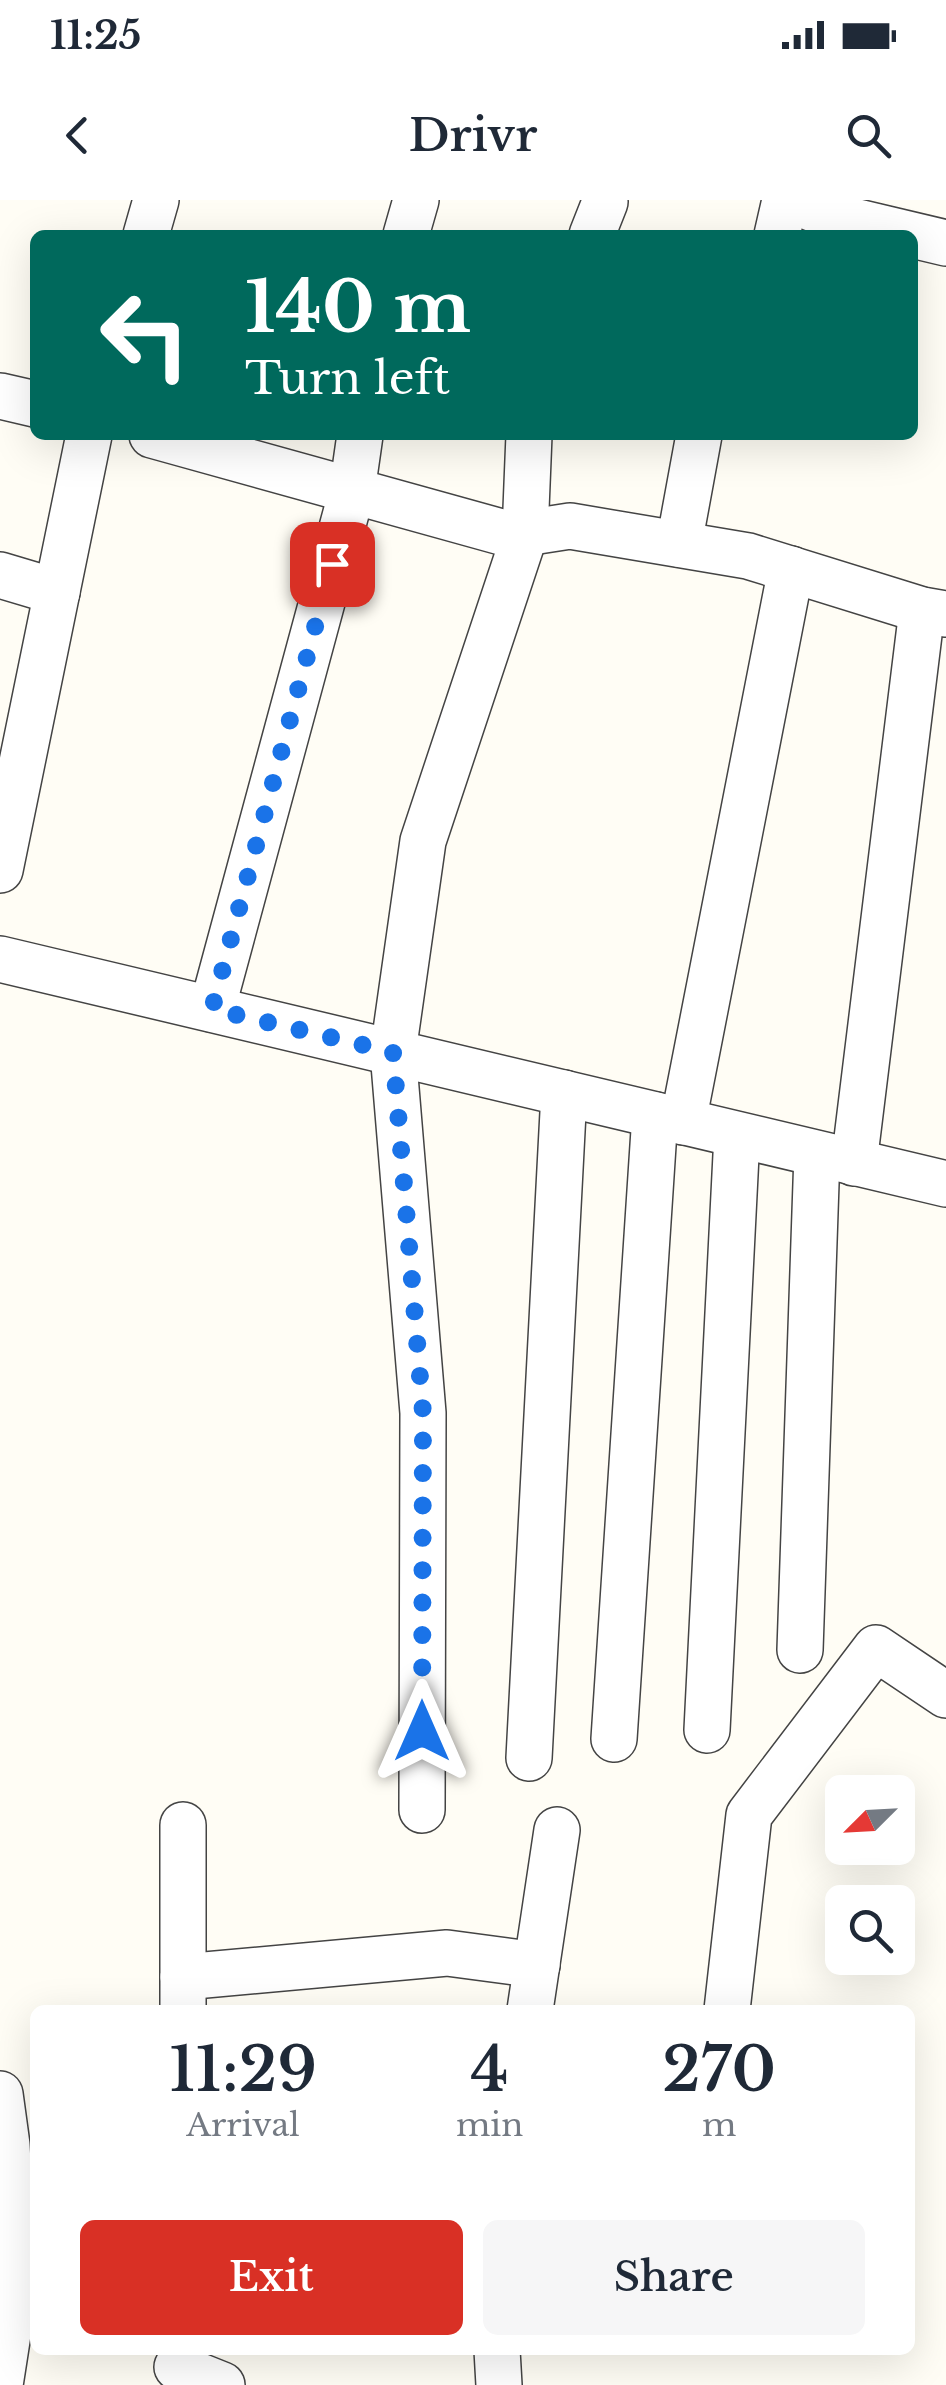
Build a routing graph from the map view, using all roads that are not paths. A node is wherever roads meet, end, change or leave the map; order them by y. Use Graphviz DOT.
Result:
graph roads {
  1 [pos="156,200"];
  2 [pos="416,200"];
  3 [pos="793,208"];
  4 [pos="147,230"];
  5 [pos="407,230"];
  6 [pos="891,230"];
  7 [pos="918,236"];
  8 [pos="946,243"];
  9 [pos="0,396"];
  10 [pos="30,403"];
  11 [pos="88,440"];
  12 [pos="170,440"];
  13 [pos="359,440"];
  14 [pos="529,440"];
  15 [pos="698,440"];
  16 [pos="352,490"];
  17 [pos="525,534"];
  18 [pos="679,544"];
  19 [pos="791,569"];
  20 [pos="0,575"];
  21 [pos="57,592"];
  22 [pos="934,612"];
  23 [pos="0,870"];
  24 [pos="0,959"];
  25 [pos="212,1009"];
  26 [pos="393,1052"];
  27 [pos="564,1093"];
  28 [pos="669,1119"];
  29 [pos="737,1135"];
  30 [pos="836,1158"];
  31 [pos="946,1184"];
  32 [pos="800,1650"];
  33 [pos="946,1695"];
  34 [pos="706,1730"];
  35 [pos="614,1739"];
  36 [pos="529,1758"];
  37 [pos="422,1810"];
  38 [pos="182,1825"];
  39 [pos="557,1830"];
  40 [pos="537,1965"];
  41 [pos="183,1994"];
  42 [pos="531,2005"];
  43 [pos="728,2005"];
  44 [pos="0,2094"];
  45 [pos="496,2355"];
  46 [pos="177,2367"];
  47 [pos="0,2385"];
  48 [pos="222,2385"];
  49 [pos="499,2385"];
  1 -- 4 [label="street"];
  2 -- 5 [label="street"];
  3 -- 6 [label="street"];
  7 -- 8 [label="street"];
  9 -- 10 [label="street"];
  11 -- 21 [label="street"];
  12 -- 16 [label="street"];
  13 -- 16 [label="street"];
  14 -- 17 [label="street"];
  15 -- 18 [label="street"];
  16 -- 17 [label="street"];
  16 -- 25 [label="street"];
  17 -- 18 [label="street"];
  17 -- 26 [label="street"];
  18 -- 19 [label="street"];
  19 -- 22 [label="street"];
  19 -- 28 [label="street"];
  20 -- 21 [label="street"];
  21 -- 23 [label="street"];
  22 -- 30 [label="street"];
  24 -- 25 [label="street"];
  25 -- 26 [label="street"];
  26 -- 27 [label="street"];
  26 -- 37 [label="street"];
  27 -- 28 [label="street"];
  27 -- 36 [label="street"];
  28 -- 29 [label="street"];
  28 -- 35 [label="street"];
  29 -- 30 [label="street"];
  29 -- 34 [label="street"];
  30 -- 31 [label="street"];
  30 -- 32 [label="street"];
  33 -- 43 [label="street"];
  38 -- 41 [label="street"];
  39 -- 40 [label="street"];
  40 -- 41 [label="street"];
  40 -- 42 [label="street"];
  44 -- 47 [label="street"];
  45 -- 49 [label="street"];
  46 -- 48 [label="street"];
}
